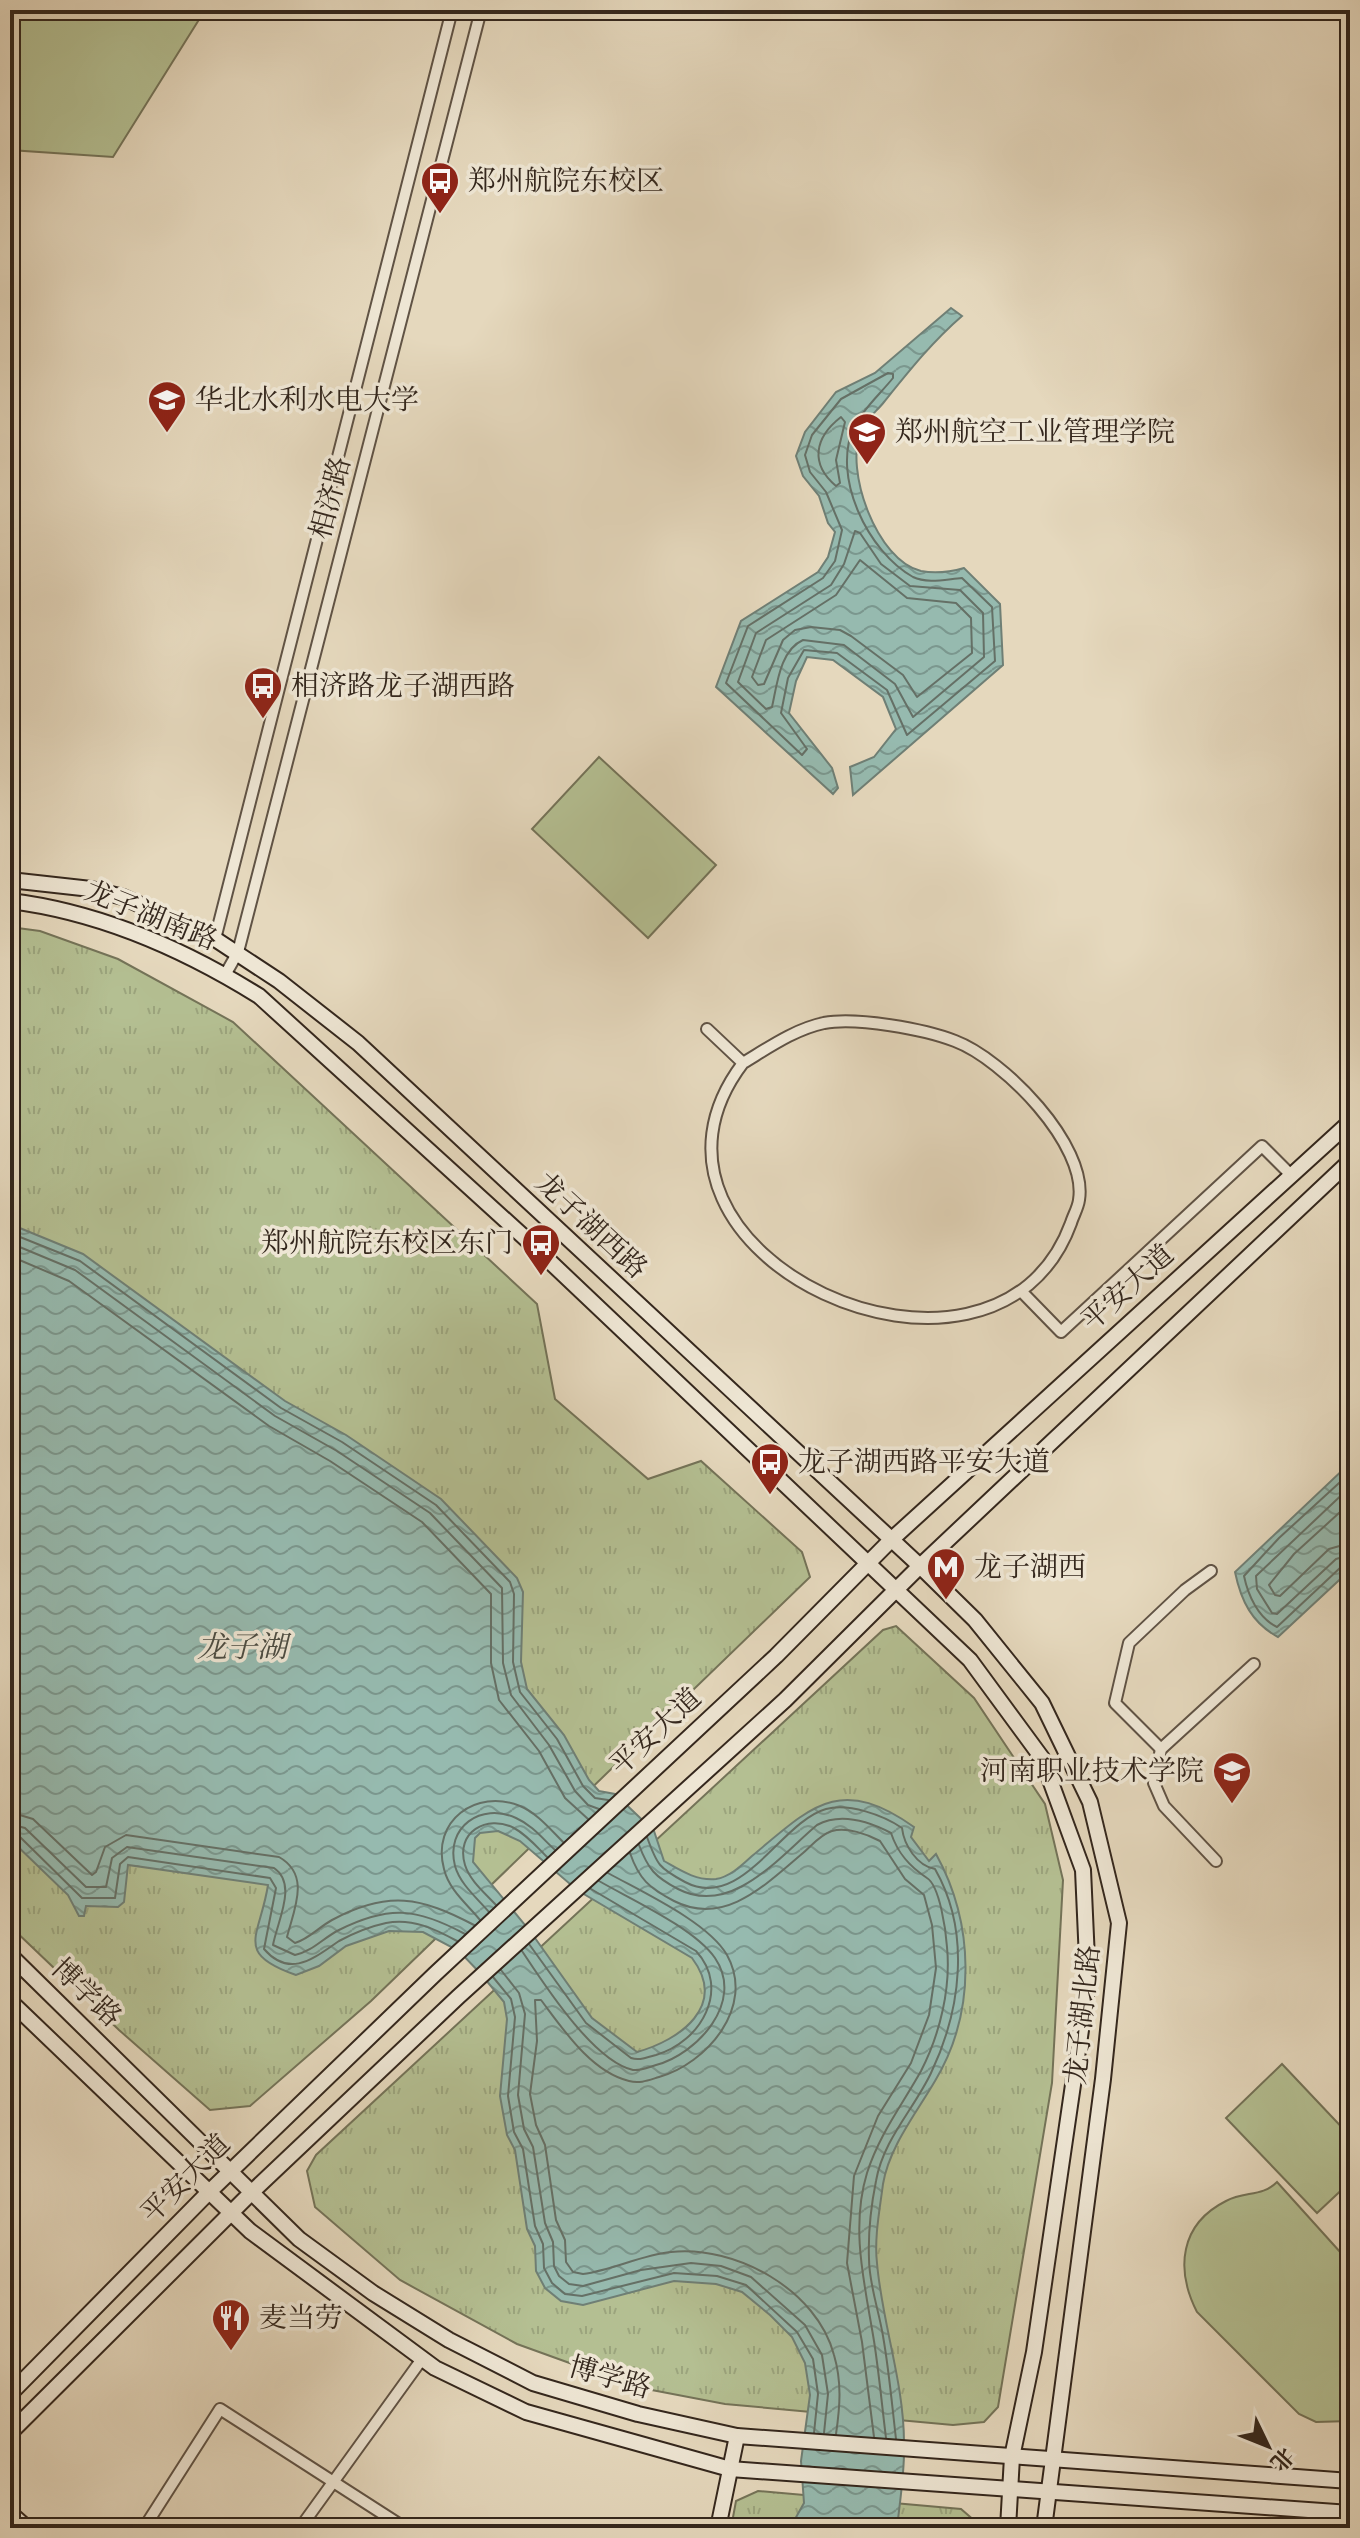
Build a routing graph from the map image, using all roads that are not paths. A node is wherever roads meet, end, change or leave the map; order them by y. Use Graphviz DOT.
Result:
graph roads {
  1 [pos="452,10"];
  2 [pos="481,10"];
  3 [pos="10,880"];
  4 [pos="10,901"];
  5 [pos="215,939"];
  6 [pos="238,952"];
  7 [pos="225,975"];
  8 [pos="707,1029"];
  9 [pos="743,1063"];
  10 [pos="1350,1122"];
  11 [pos="1350,1161"];
  12 [pos="1291,1175"];
  13 [pos="1022,1292"];
  14 [pos="891,1540"];
  15 [pos="868,1562"];
  16 [pos="920,1566"];
  17 [pos="1211,1571"];
  18 [pos="896,1590"];
  19 [pos="1254,1664"];
  20 [pos="1161,1749"];
  21 [pos="1216,1861"];
  22 [pos="10,1955"];
  23 [pos="10,2001"];
  24 [pos="230,2172"];
  25 [pos="209,2192"];
  26 [pos="251,2193"];
  27 [pos="230,2213"];
  28 [pos="422,2359"];
  29 [pos="10,2394"];
  30 [pos="10,2433"];
  31 [pos="737,2436"];
  32 [pos="1012,2457"];
  33 [pos="1053,2461"];
  34 [pos="730,2469"];
  35 [pos="334,2481"];
  36 [pos="1350,2481"];
  37 [pos="1011,2486"];
  38 [pos="1049,2492"];
  39 [pos="10,2513"];
  40 [pos="1350,2513"];
  41 [pos="303,2523"];
  42 [pos="27,2528"];
  43 [pos="144,2528"];
  44 [pos="317,2528"];
  45 [pos="405,2528"];
  46 [pos="718,2528"];
  47 [pos="1008,2528"];
  48 [pos="1044,2528"];
  1 -- 5 [label="street, 相济路"];
  2 -- 6 [label="street, 相济路"];
  3 -- 5 [label="main road, 龙子湖南路"];
  4 -- 7 [label="main road, 龙子湖南路"];
  5 -- 6 [label="main road, 龙子湖西路"];
  6 -- 7 [label="street, 相济路"];
  6 -- 14 [label="main road, 龙子湖西路"];
  7 -- 15 [label="main road, 龙子湖西路"];
  8 -- 9 [label="street"];
  9 -- 13 [label="street"];
  9 -- 13 [label="street"];
  10 -- 12 [label="main road, 平安大道"];
  11 -- 16 [label="main road, 平安大道"];
  12 -- 13 [label="street"];
  12 -- 14 [label="main road, 平安大道"];
  14 -- 15 [label="main road, 平安大道"];
  14 -- 16 [label="main road, 龙子湖西路"];
  15 -- 18 [label="main road, 龙子湖西路"];
  15 -- 24 [label="main road, 平安大道"];
  16 -- 18 [label="main road, 平安大道"];
  16 -- 33 [label="main road, 龙子湖北路"];
  17 -- 20 [label="street"];
  18 -- 26 [label="main road, 平安大道"];
  18 -- 32 [label="main road, 龙子湖北路"];
  19 -- 20 [label="street"];
  20 -- 21 [label="street"];
  22 -- 24 [label="main road, 博学路"];
  23 -- 25 [label="main road, 博学路"];
  24 -- 25 [label="main road, 平安大道"];
  24 -- 26 [label="main road, 博学路"];
  25 -- 27 [label="main road, 博学路"];
  25 -- 29 [label="main road, 平安大道"];
  26 -- 27 [label="main road, 平安大道"];
  26 -- 31 [label="main road, 博学路"];
  27 -- 28 [label="main road, 博学路"];
  27 -- 30 [label="main road, 平安大道"];
  28 -- 34 [label="main road, 博学路"];
  28 -- 35 [label="street"];
  31 -- 32 [label="main road, 博学路"];
  31 -- 34 [label="main road"];
  32 -- 33 [label="main road, 博学路"];
  32 -- 37 [label="main road, 龙子湖北路"];
  33 -- 36 [label="main road, 博学路"];
  33 -- 38 [label="main road, 龙子湖北路"];
  34 -- 37 [label="main road, 博学路"];
  34 -- 46 [label="main road"];
  35 -- 41 [label="street"];
  35 -- 43 [label="street"];
  35 -- 45 [label="street"];
  37 -- 38 [label="main road, 博学路"];
  37 -- 47 [label="main road, 龙子湖北路"];
  38 -- 40 [label="main road, 博学路"];
  38 -- 48 [label="main road, 龙子湖北路"];
  39 -- 42 [label="main road"];
  41 -- 44 [label="street"];
}
